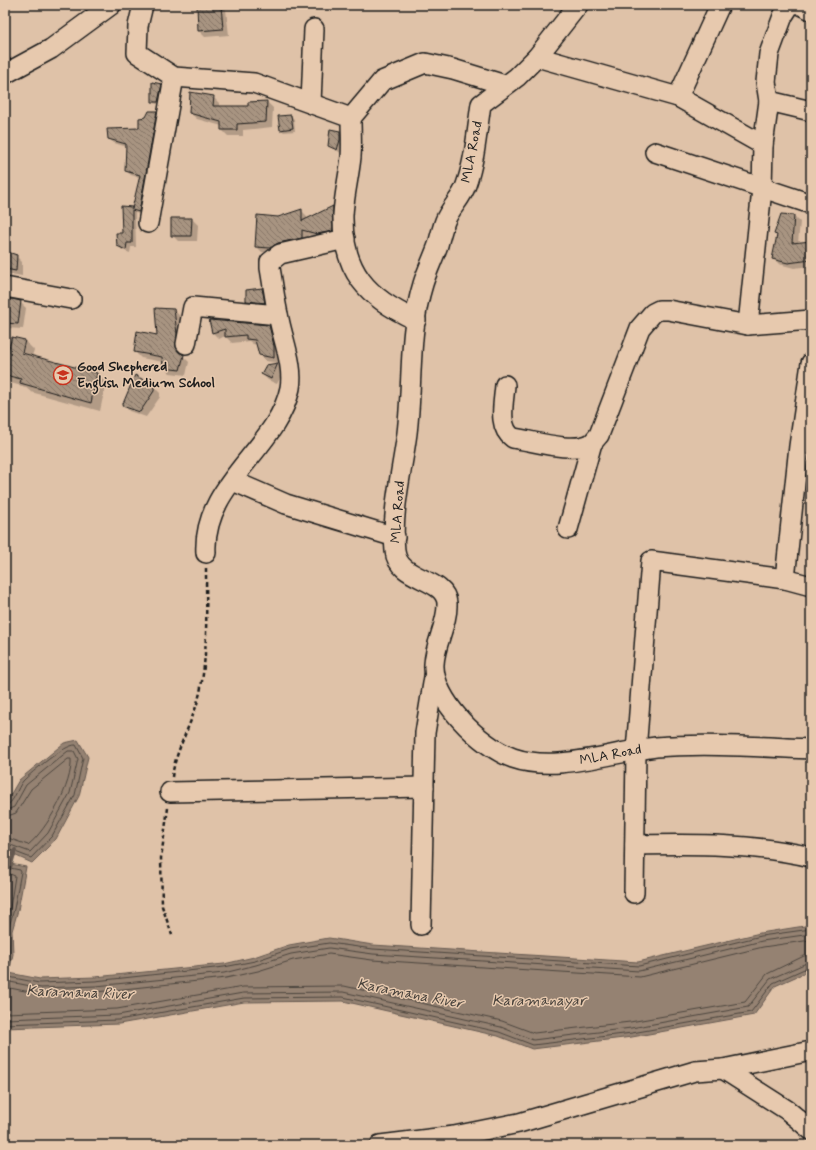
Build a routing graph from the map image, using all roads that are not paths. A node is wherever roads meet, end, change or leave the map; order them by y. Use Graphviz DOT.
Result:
graph roads {
  1 [pos="112,5"];
  2 [pos="143,5"];
  3 [pos="578,5"];
  4 [pos="720,5"];
  5 [pos="790,5"];
  6 [pos="800,5"];
  7 [pos="811,10"];
  8 [pos="314,29"];
  9 [pos="537,57"];
  10 [pos="5,74"];
  11 [pos="174,77"];
  12 [pos="504,85"];
  13 [pos="678,97"];
  14 [pos="768,101"];
  15 [pos="311,102"];
  16 [pos="811,111"];
  17 [pos="351,118"];
  18 [pos="764,145"];
  19 [pos="656,152"];
  20 [pos="762,189"];
  21 [pos="811,204"];
  22 [pos="148,223"];
  23 [pos="345,239"];
  24 [pos="5,287"];
  25 [pos="71,299"];
  26 [pos="278,315"];
  27 [pos="416,320"];
  28 [pos="811,320"];
  29 [pos="748,325"];
  30 [pos="186,344"];
  31 [pos="811,363"];
  32 [pos="505,385"];
  33 [pos="592,443"];
  34 [pos="804,464"];
  35 [pos="233,481"];
  36 [pos="568,529"];
  37 [pos="395,537"];
  38 [pos="206,553"];
  39 [pos="785,579"];
  40 [pos="811,586"];
  41 [pos="434,676"];
  42 [pos="811,749"];
  43 [pos="636,751"];
  44 [pos="424,787"];
  45 [pos="170,792"];
  46 [pos="635,845"];
  47 [pos="811,857"];
  48 [pos="634,893"];
  49 [pos="421,925"];
  50 [pos="811,1051"];
  51 [pos="723,1069"];
  52 [pos="811,1130"];
  53 [pos="380,1145"];
  1 -- 10 [label="street"];
  2 -- 11 [label="street"];
  3 -- 9 [label="street, MLA Road"];
  4 -- 13 [label="street"];
  5 -- 14 [label="street"];
  6 -- 7 [label="street"];
  8 -- 15 [label="street"];
  9 -- 12 [label="street, MLA Road"];
  9 -- 13 [label="street"];
  11 -- 15 [label="street"];
  11 -- 22 [label="street"];
  12 -- 17 [label="street"];
  12 -- 27 [label="street, MLA Road"];
  13 -- 18 [label="street"];
  14 -- 16 [label="street"];
  14 -- 18 [label="street"];
  15 -- 17 [label="street"];
  17 -- 23 [label="street"];
  18 -- 20 [label="street"];
  19 -- 20 [label="street"];
  20 -- 21 [label="street"];
  20 -- 29 [label="street"];
  23 -- 26 [label="street"];
  23 -- 27 [label="street"];
  24 -- 25 [label="street"];
  26 -- 30 [label="street"];
  26 -- 35 [label="street"];
  27 -- 37 [label="street, MLA Road"];
  28 -- 29 [label="street"];
  29 -- 33 [label="street"];
  31 -- 34 [label="street"];
  32 -- 33 [label="street"];
  33 -- 36 [label="street"];
  34 -- 39 [label="street"];
  35 -- 37 [label="street"];
  35 -- 38 [label="street"];
  37 -- 41 [label="street, MLA Road"];
  39 -- 40 [label="street"];
  39 -- 43 [label="street"];
  41 -- 43 [label="street, MLA Road"];
  41 -- 44 [label="street"];
  42 -- 43 [label="street, MLA Road"];
  43 -- 46 [label="street"];
  44 -- 45 [label="street"];
  44 -- 49 [label="street"];
  46 -- 47 [label="street"];
  46 -- 48 [label="street"];
  50 -- 51 [label="street"];
  51 -- 52 [label="street"];
  51 -- 53 [label="street"];
}
